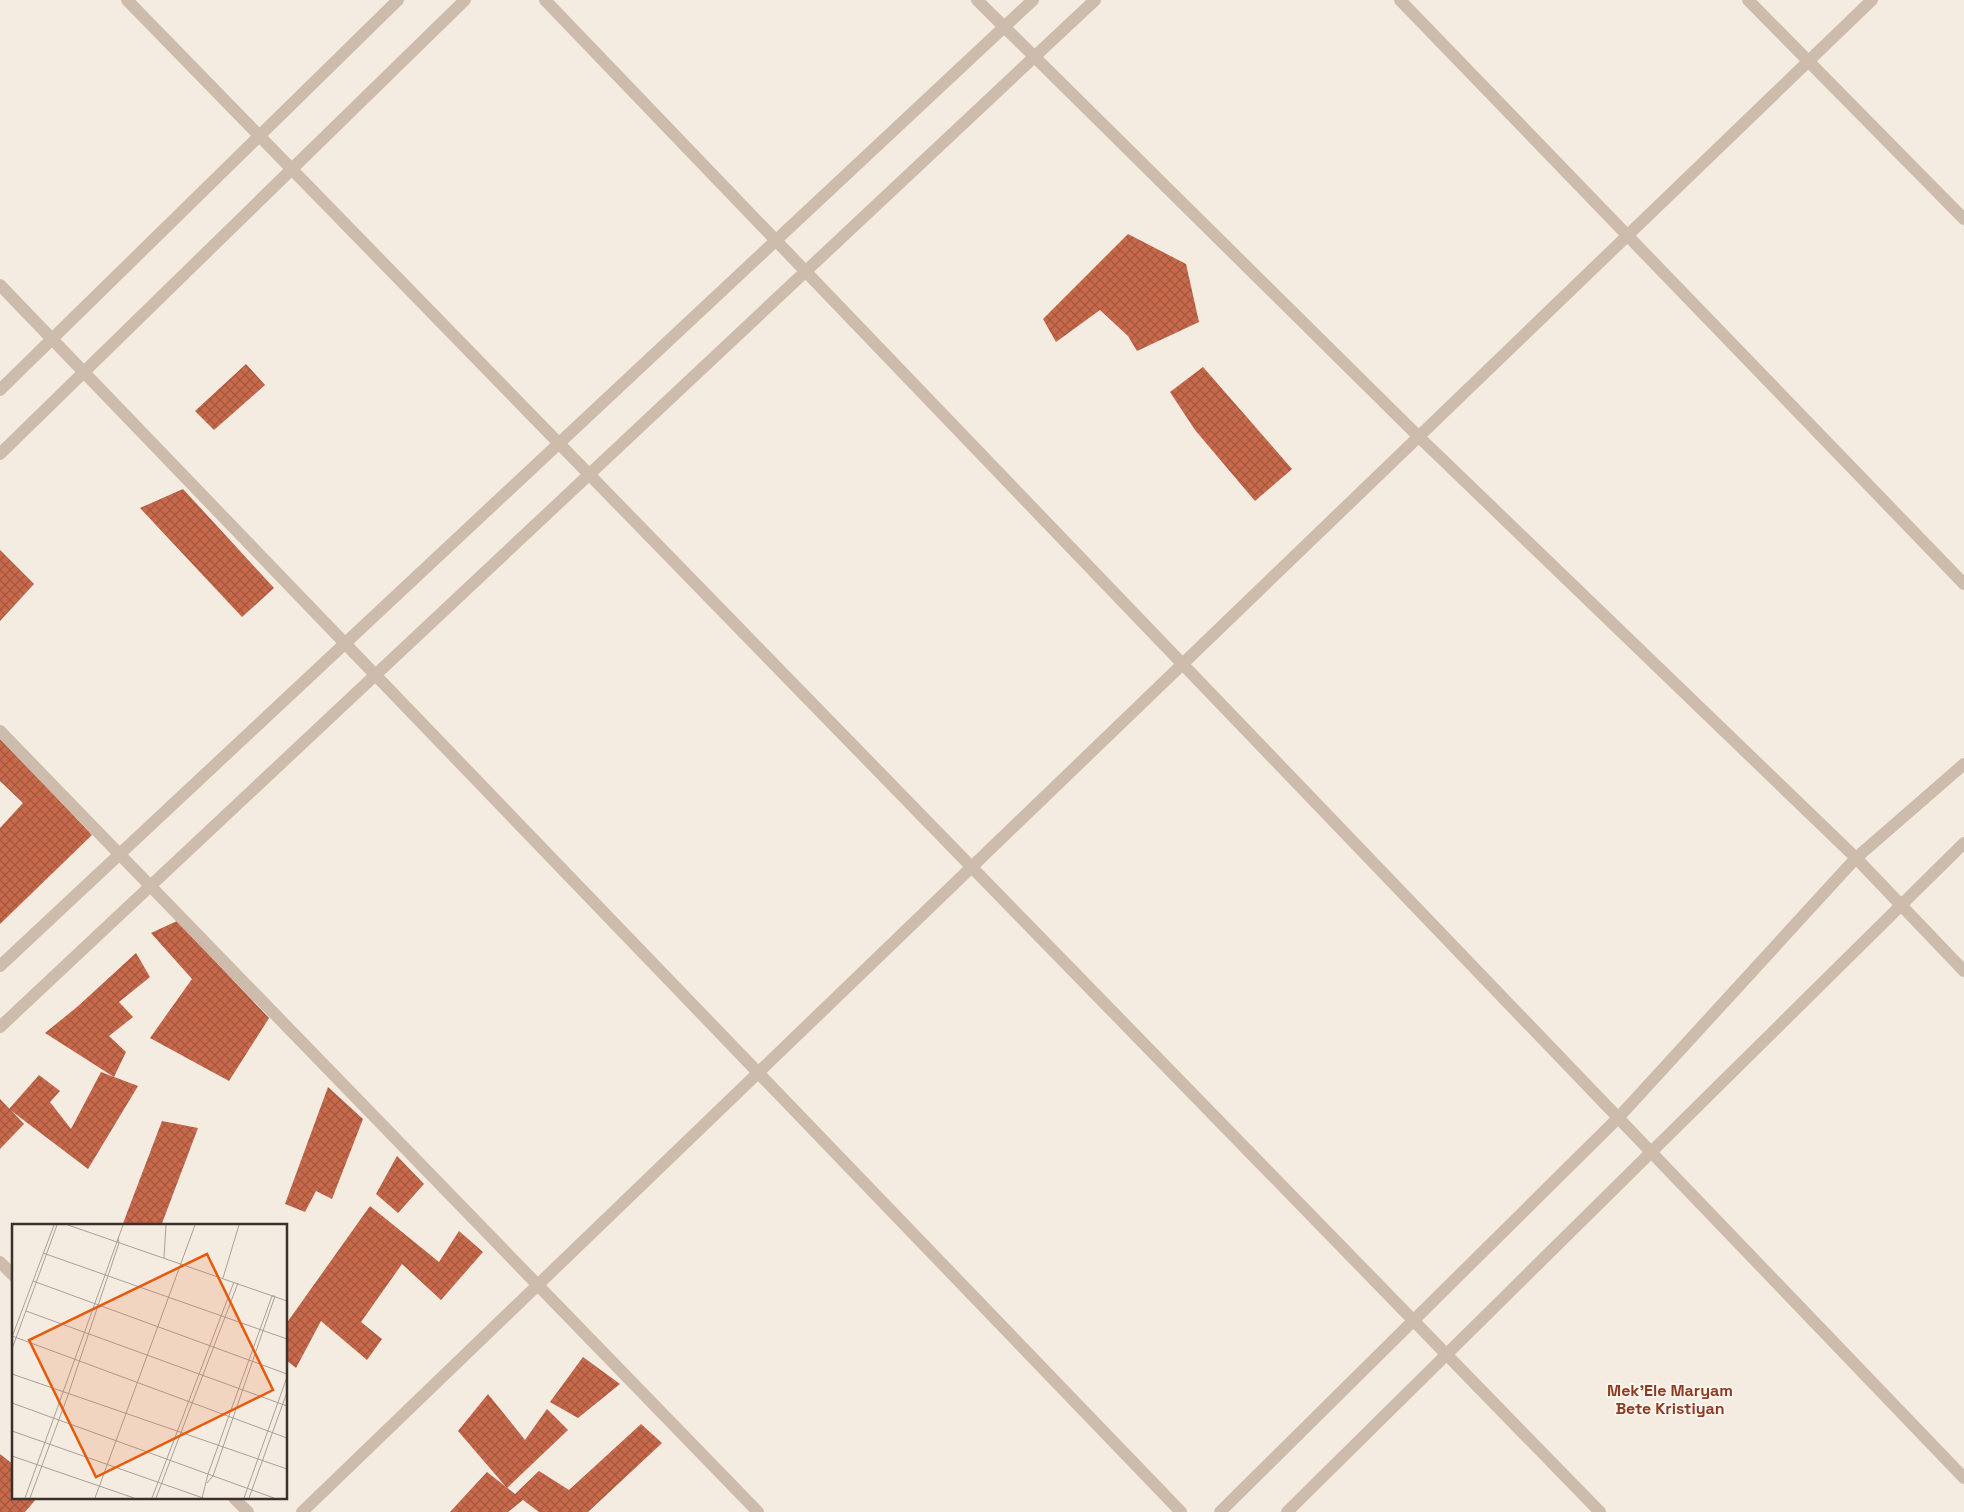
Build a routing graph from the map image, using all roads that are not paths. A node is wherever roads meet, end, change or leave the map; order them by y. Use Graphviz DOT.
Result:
graph roads {
  1 [pos="127,0"];
  2 [pos="398,0"];
  3 [pos="465,0"];
  4 [pos="546,0"];
  5 [pos="978,0"];
  6 [pos="1034,0"];
  7 [pos="1095,0"];
  8 [pos="1400,0"];
  9 [pos="1748,0"];
  10 [pos="1872,0"];
  11 [pos="1004,27"];
  12 [pos="1035,58"];
  13 [pos="1808,62"];
  14 [pos="260,136"];
  15 [pos="292,169"];
  16 [pos="1964,219"];
  17 [pos="1627,235"];
  18 [pos="776,240"];
  19 [pos="806,272"];
  20 [pos="0,285"];
  21 [pos="52,339"];
  22 [pos="84,372"];
  23 [pos="0,390"];
  24 [pos="1418,436"];
  25 [pos="559,443"];
  26 [pos="0,454"];
  27 [pos="589,475"];
  28 [pos="1964,584"];
  29 [pos="345,643"];
  30 [pos="1182,664"];
  31 [pos="376,675"];
  32 [pos="0,731"];
  33 [pos="1964,764"];
  34 [pos="1964,843"];
  35 [pos="119,854"];
  36 [pos="1856,858"];
  37 [pos="971,867"];
  38 [pos="150,886"];
  39 [pos="1900,905"];
  40 [pos="0,966"];
  41 [pos="1964,971"];
  42 [pos="0,1027"];
  43 [pos="758,1073"];
  44 [pos="1618,1118"];
  45 [pos="1651,1152"];
  46 [pos="0,1262"];
  47 [pos="12,1274"];
  48 [pos="538,1285"];
  49 [pos="1414,1321"];
  50 [pos="1446,1354"];
  51 [pos="1964,1478"];
  52 [pos="236,1500"];
  53 [pos="248,1512"];
  54 [pos="302,1512"];
  55 [pos="758,1512"];
  56 [pos="1181,1512"];
  57 [pos="1220,1512"];
  58 [pos="1287,1512"];
  59 [pos="1600,1512"];
  1 -- 14 [label="street"];
  2 -- 14 [label="street"];
  3 -- 15 [label="street"];
  4 -- 18 [label="street"];
  5 -- 11 [label="street"];
  6 -- 11 [label="street"];
  7 -- 12 [label="street"];
  8 -- 17 [label="street"];
  9 -- 13 [label="street"];
  10 -- 13 [label="street"];
  11 -- 12 [label="street"];
  11 -- 18 [label="street"];
  12 -- 19 [label="street"];
  12 -- 24 [label="street"];
  13 -- 16 [label="street"];
  13 -- 17 [label="street"];
  14 -- 15 [label="street"];
  14 -- 21 [label="street"];
  15 -- 22 [label="street"];
  15 -- 25 [label="street"];
  17 -- 24 [label="street"];
  17 -- 28 [label="street"];
  18 -- 19 [label="street"];
  18 -- 25 [label="street"];
  19 -- 27 [label="street"];
  19 -- 30 [label="street"];
  20 -- 21 [label="street"];
  21 -- 22 [label="street"];
  21 -- 23 [label="street"];
  22 -- 26 [label="street"];
  22 -- 29 [label="street"];
  24 -- 30 [label="street"];
  24 -- 36 [label="street"];
  25 -- 27 [label="street"];
  25 -- 29 [label="street"];
  27 -- 31 [label="street"];
  27 -- 37 [label="street"];
  29 -- 31 [label="street"];
  29 -- 35 [label="street"];
  30 -- 37 [label="street"];
  30 -- 44 [label="street"];
  31 -- 38 [label="street"];
  31 -- 43 [label="street"];
  32 -- 35 [label="street"];
  33 -- 36 [label="street"];
  34 -- 39 [label="street"];
  35 -- 38 [label="street"];
  35 -- 40 [label="street"];
  36 -- 39 [label="street"];
  36 -- 44 [label="street"];
  37 -- 43 [label="street"];
  37 -- 49 [label="street"];
  38 -- 42 [label="street"];
  38 -- 48 [label="street"];
  39 -- 41 [label="street"];
  39 -- 45 [label="street"];
  43 -- 48 [label="street"];
  43 -- 56 [label="street"];
  44 -- 45 [label="street"];
  44 -- 49 [label="street"];
  45 -- 50 [label="street"];
  45 -- 51 [label="street"];
  46 -- 47 [label="street"];
  48 -- 54 [label="street"];
  48 -- 55 [label="street"];
  49 -- 50 [label="street"];
  49 -- 57 [label="street"];
  50 -- 58 [label="street"];
  50 -- 59 [label="street"];
  52 -- 53 [label="street"];
}
